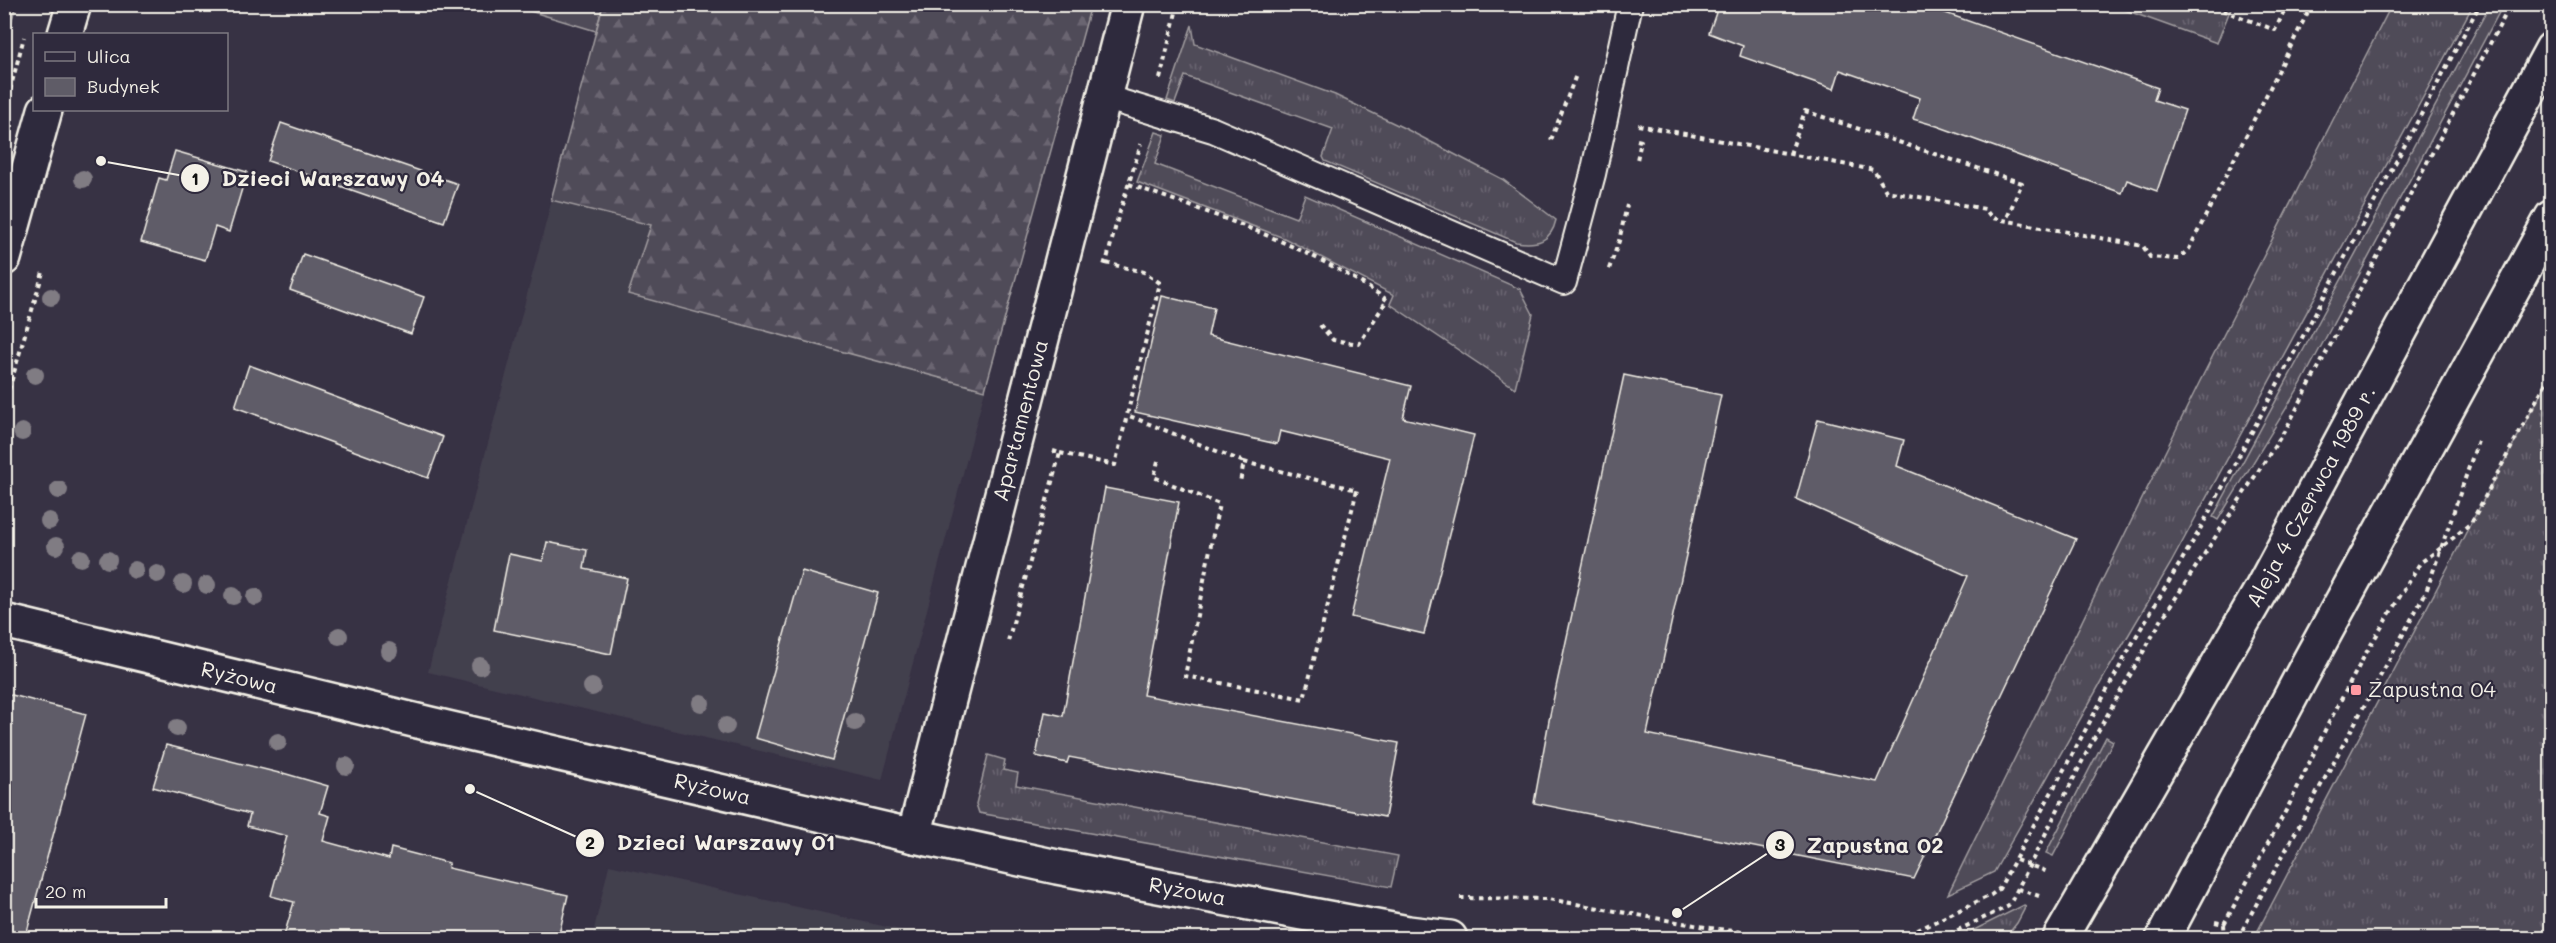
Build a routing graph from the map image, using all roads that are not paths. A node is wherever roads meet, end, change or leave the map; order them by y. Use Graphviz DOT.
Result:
graph roads {
  1 [pos="74,4"];
  2 [pos="1128,4"];
  3 [pos="1630,4"];
  4 [pos="66,33"];
  5 [pos="2552,49"];
  6 [pos="1104,97"];
  7 [pos="45,111"];
  8 [pos="2552,217"];
  9 [pos="4,258"];
  10 [pos="4,621"];
  11 [pos="914,836"];
  12 [pos="1436,938"];
  13 [pos="2060,939"];
  14 [pos="2163,939"];
  1 -- 4 [label="street"];
  2 -- 6 [label="street, Apartamentowa"];
  3 -- 6 [label="lane"];
  5 -- 13 [label="street, Aleja 4 Czerwca 1989 r."];
  6 -- 11 [label="street, Apartamentowa"];
  7 -- 9 [label="street"];
  8 -- 14 [label="street"];
  10 -- 11 [label="street, Ryżowa"];
  11 -- 12 [label="street, Ryżowa"];
}
